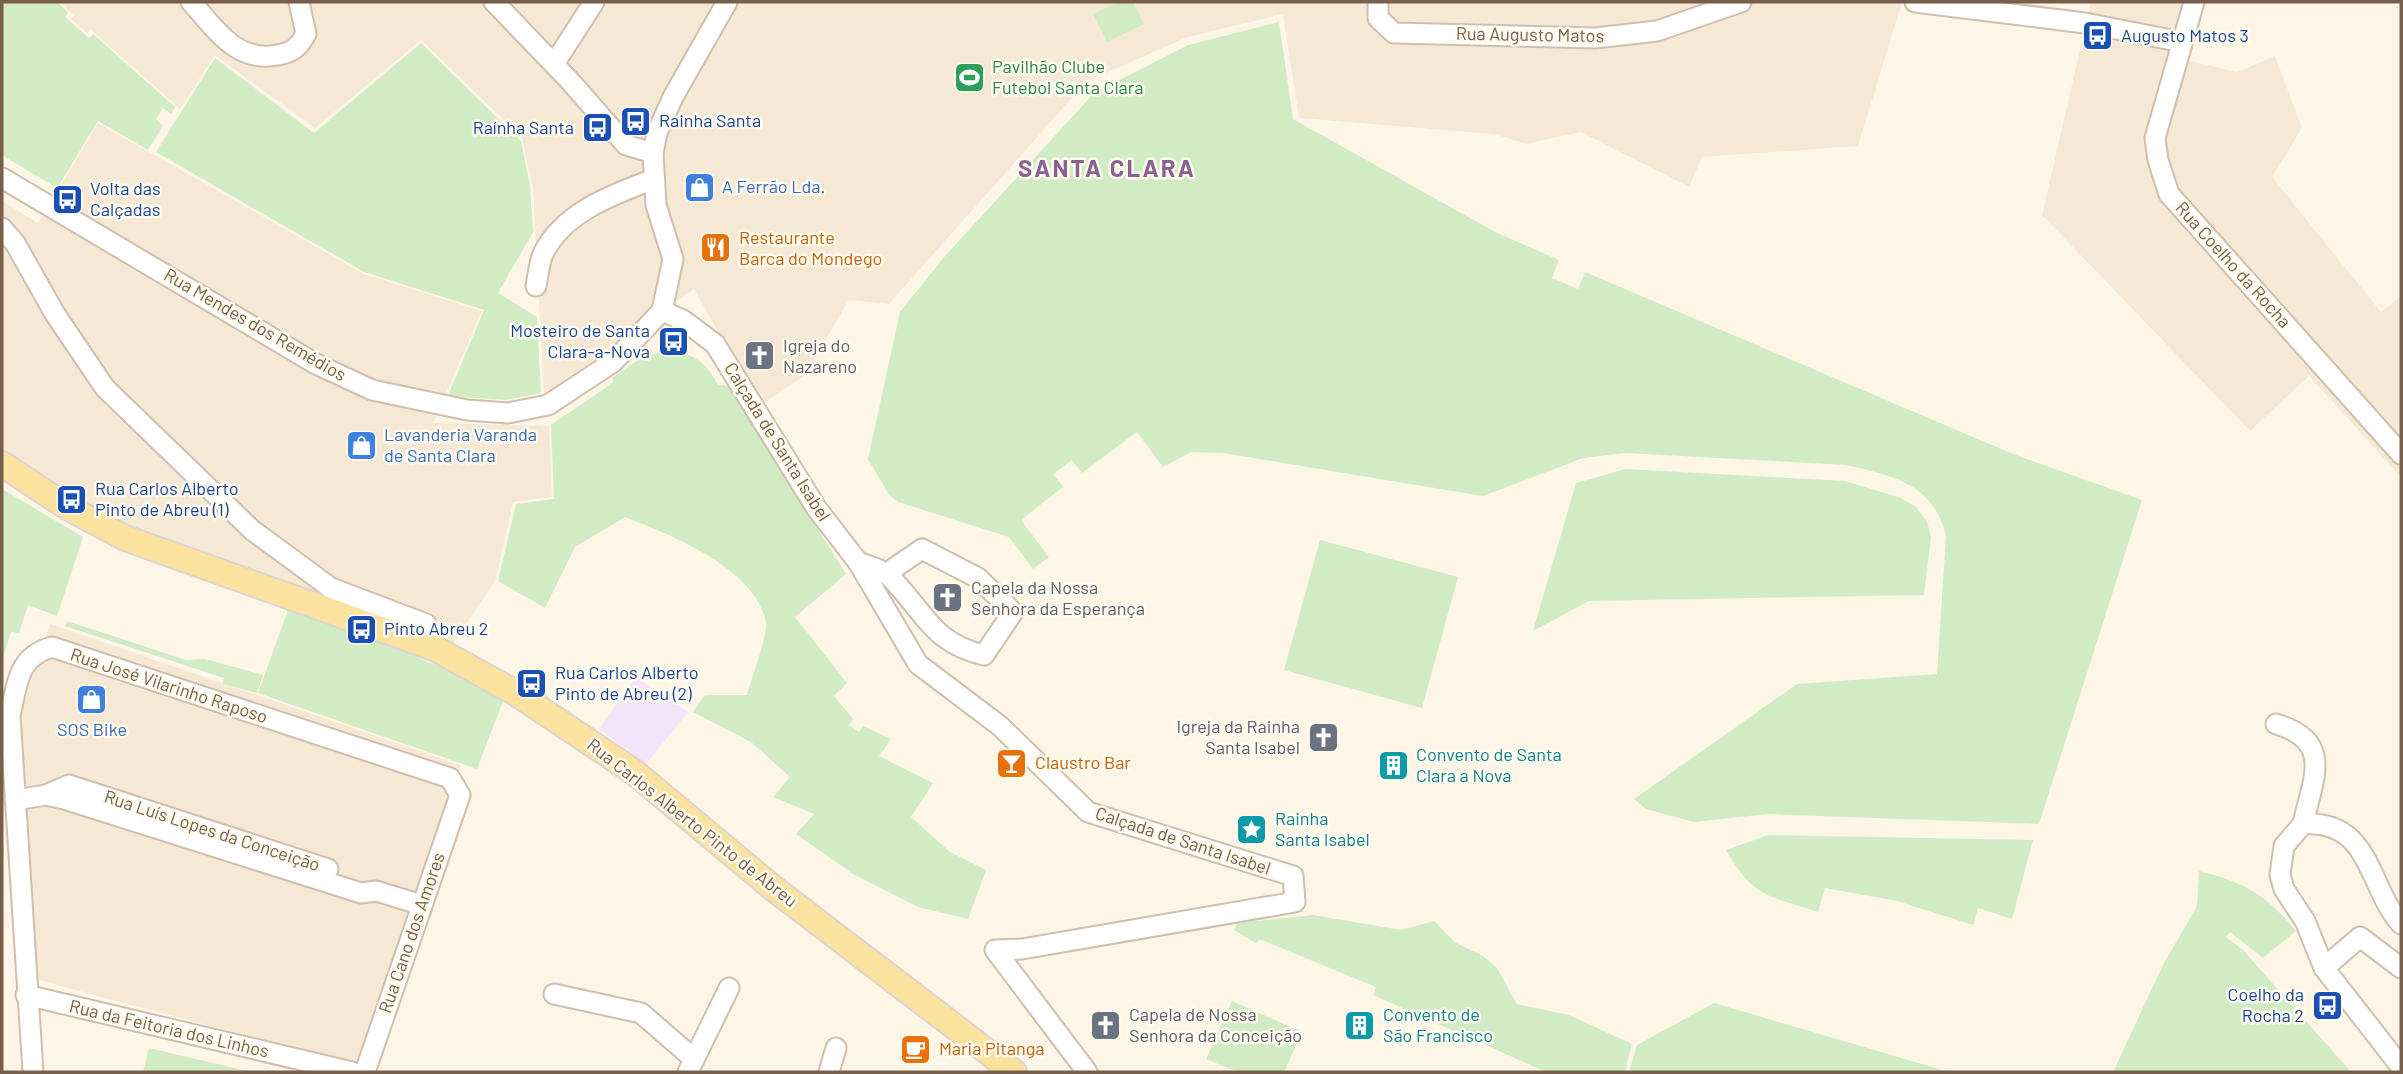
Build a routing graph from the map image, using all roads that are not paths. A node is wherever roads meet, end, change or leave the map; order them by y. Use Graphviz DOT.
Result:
graph roads {
  1 [pos="191,2"];
  2 [pos="299,2"];
  3 [pos="494,2"];
  4 [pos="594,2"];
  5 [pos="727,2"];
  6 [pos="1378,2"];
  7 [pos="1741,2"];
  8 [pos="1915,2"];
  9 [pos="2194,2"];
  10 [pos="2182,42"];
  11 [pos="554,64"];
  12 [pos="653,153"];
  13 [pos="2,178"];
  14 [pos="654,179"];
  15 [pos="2,228"];
  16 [pos="536,286"];
  17 [pos="662,311"];
  18 [pos="2401,454"];
  19 [pos="2,464"];
  20 [pos="858,562"];
  21 [pos="887,573"];
  22 [pos="434,648"];
  23 [pos="2276,724"];
  24 [pos="460,795"];
  25 [pos="15,800"];
  26 [pos="2303,824"];
  27 [pos="422,905"];
  28 [pos="2401,924"];
  29 [pos="2323,968"];
  30 [pos="2401,968"];
  31 [pos="729,988"];
  32 [pos="554,994"];
  33 [pos="26,995"];
  34 [pos="836,1048"];
  35 [pos="691,1066"];
  36 [pos="2401,1067"];
  37 [pos="33,1072"];
  38 [pos="352,1072"];
  39 [pos="365,1072"];
  40 [pos="829,1072"];
  41 [pos="1014,1072"];
  42 [pos="1087,1072"];
  1 -- 2 [label="street"];
  3 -- 11 [label="street"];
  4 -- 11 [label="street"];
  5 -- 12 [label="street"];
  6 -- 7 [label="street, Rua Augusto Matos"];
  8 -- 10 [label="street"];
  9 -- 10 [label="street, Rua Coelho da Rocha"];
  10 -- 18 [label="street, Rua Coelho da Rocha"];
  11 -- 12 [label="street"];
  12 -- 14 [label="street"];
  13 -- 17 [label="street, Rua Mendes dos Remédios"];
  14 -- 16 [label="street"];
  14 -- 17 [label="street"];
  15 -- 22 [label="street"];
  17 -- 20 [label="street, Calçada de Santa Isabel"];
  19 -- 22 [label="main road, Rua Carlos Alberto Pinto de Abreu"];
  20 -- 21 [label="street"];
  20 -- 42 [label="street, Calçada de Santa Isabel"];
  21 -- 21 [label="street"];
  22 -- 41 [label="main road, Rua Carlos Alberto Pinto de Abreu"];
  23 -- 26 [label="street"];
  24 -- 25 [label="street, Rua José Vilarinho Raposo"];
  24 -- 27 [label="street, Rua Cano dos Amores"];
  25 -- 27 [label="street, Rua Luís Lopes da Conceição"];
  25 -- 33 [label="street, Rua José Vilarinho Raposo"];
  26 -- 28 [label="street"];
  26 -- 29 [label="street"];
  27 -- 39 [label="street, Rua Cano dos Amores"];
  29 -- 30 [label="street"];
  29 -- 36 [label="street"];
  31 -- 35 [label="street"];
  32 -- 35 [label="street"];
  33 -- 37 [label="street, Rua José Vilarinho Raposo"];
  33 -- 38 [label="street, Rua da Feitoria dos Linhos"];
  34 -- 40 [label="street"];
}
